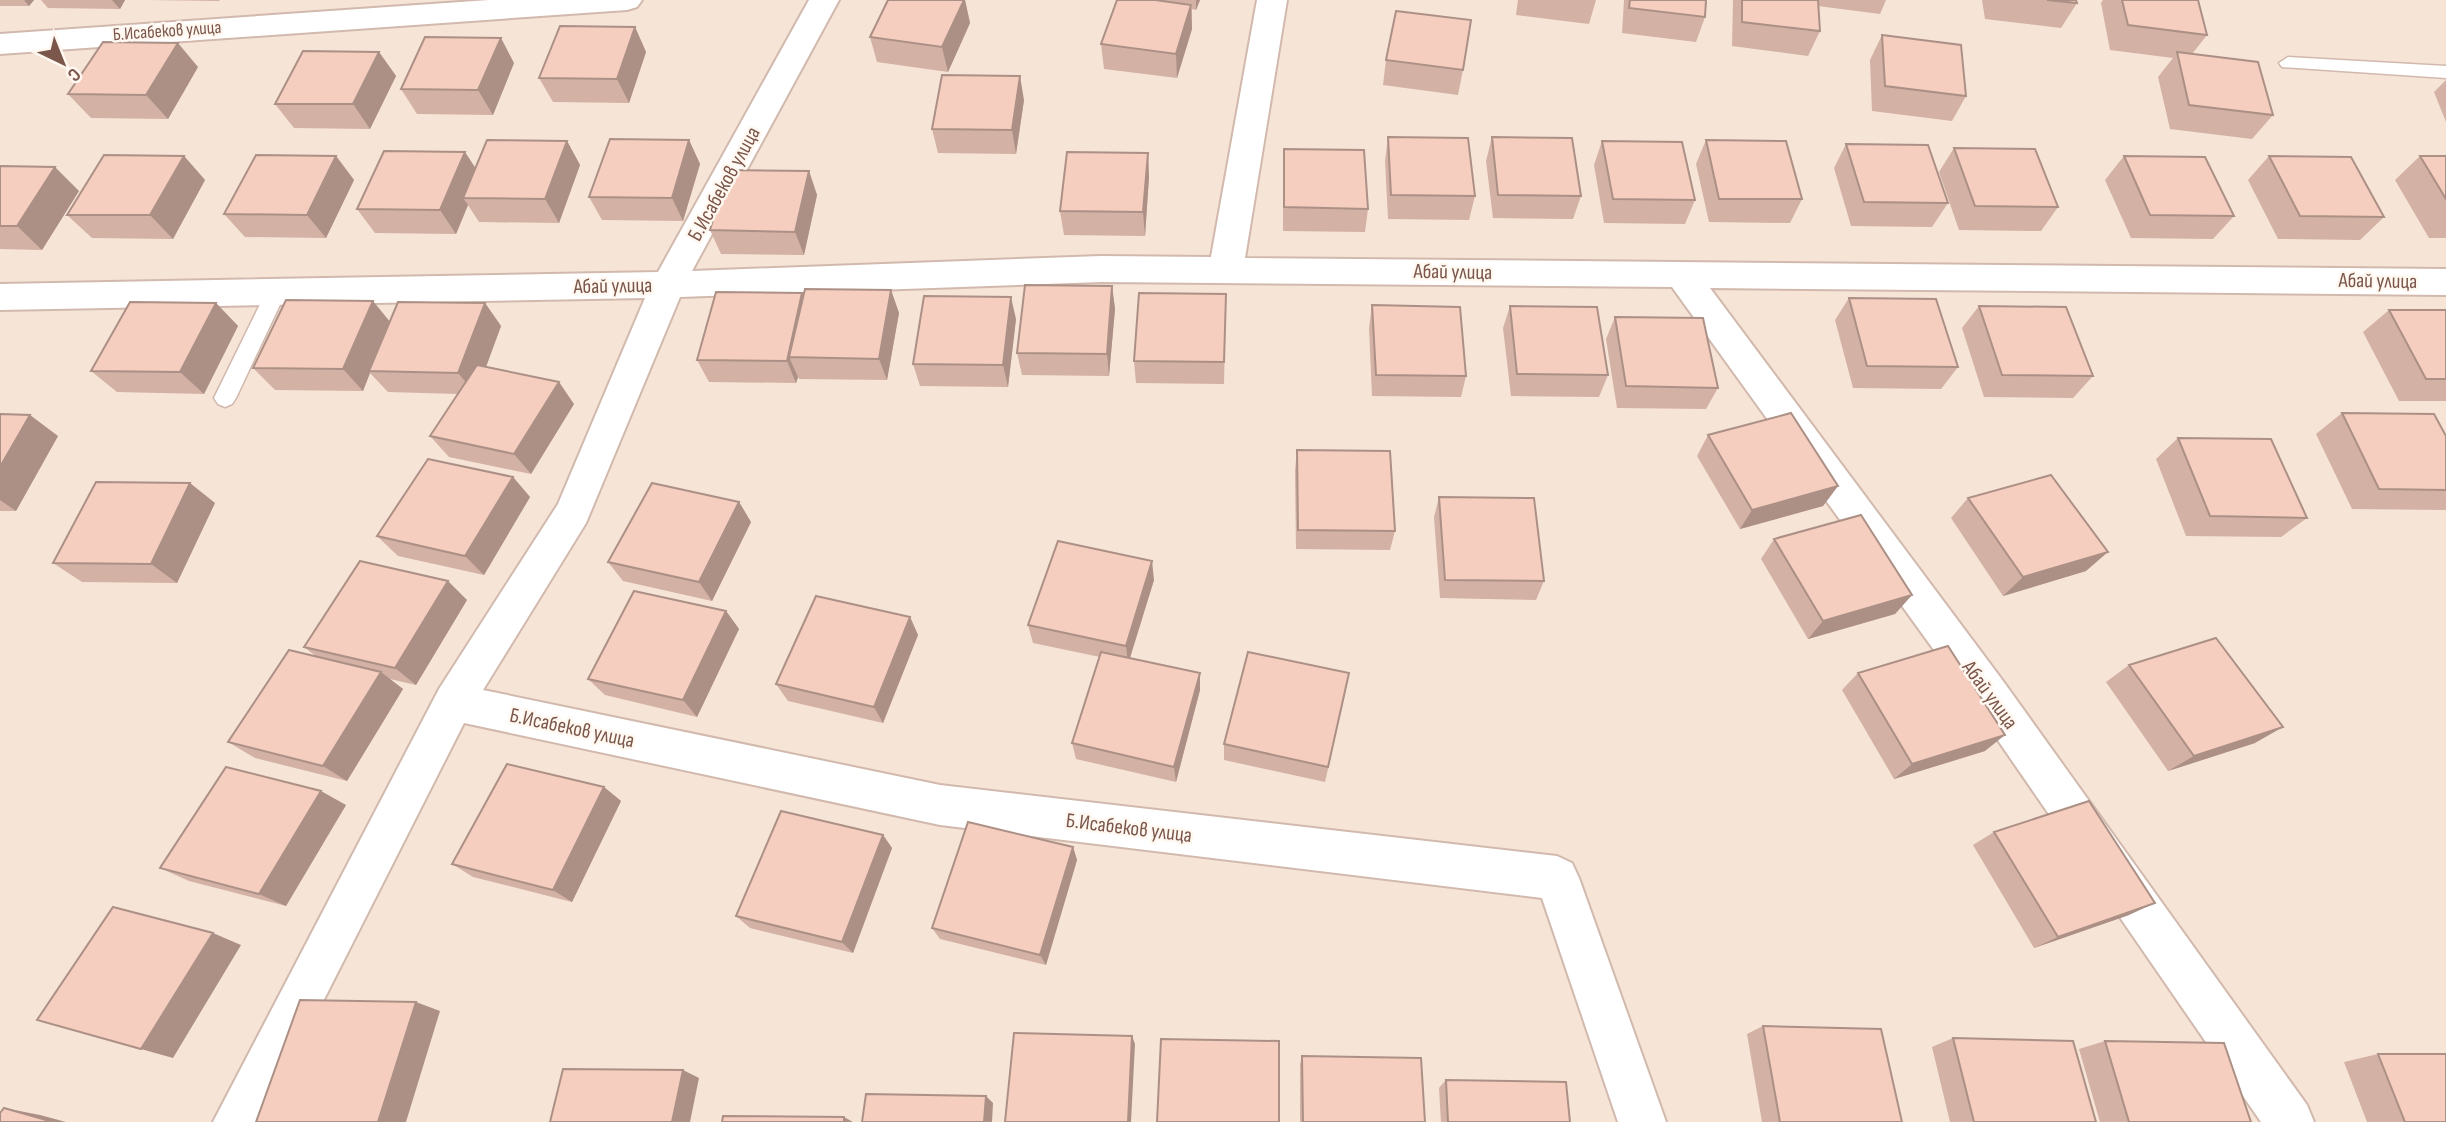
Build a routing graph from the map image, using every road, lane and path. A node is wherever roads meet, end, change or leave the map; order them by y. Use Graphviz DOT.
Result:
graph roads {
  1 [pos="627,0"];
  2 [pos="824,0"];
  3 [pos="1272,0"];
  4 [pos="0,44"];
  5 [pos="2288,63"];
  6 [pos="2446,72"];
  7 [pos="1226,270"];
  8 [pos="1681,274"];
  9 [pos="2446,282"];
  10 [pos="668,285"];
  11 [pos="276,292"];
  12 [pos="0,297"];
  13 [pos="225,398"];
  14 [pos="453,702"];
  15 [pos="237,1122"];
  16 [pos="1642,1122"];
  17 [pos="2290,1122"];
  1 -- 4 [label="street, Б.Исабеков улица"];
  2 -- 10 [label="street, Б.Исабеков улица"];
  3 -- 7 [label="street"];
  5 -- 6 [label="lane"];
  7 -- 8 [label="street, Абай улица"];
  7 -- 10 [label="street, Абай улица"];
  8 -- 9 [label="street, Абай улица"];
  8 -- 17 [label="street, Абай улица"];
  10 -- 11 [label="street, Абай улица"];
  10 -- 14 [label="street, Б.Исабеков улица"];
  11 -- 12 [label="street, Абай улица"];
  11 -- 13 [label="lane"];
  14 -- 15 [label="street, Б.Исабеков улица"];
  14 -- 16 [label="street, Б.Исабеков улица"];
}
